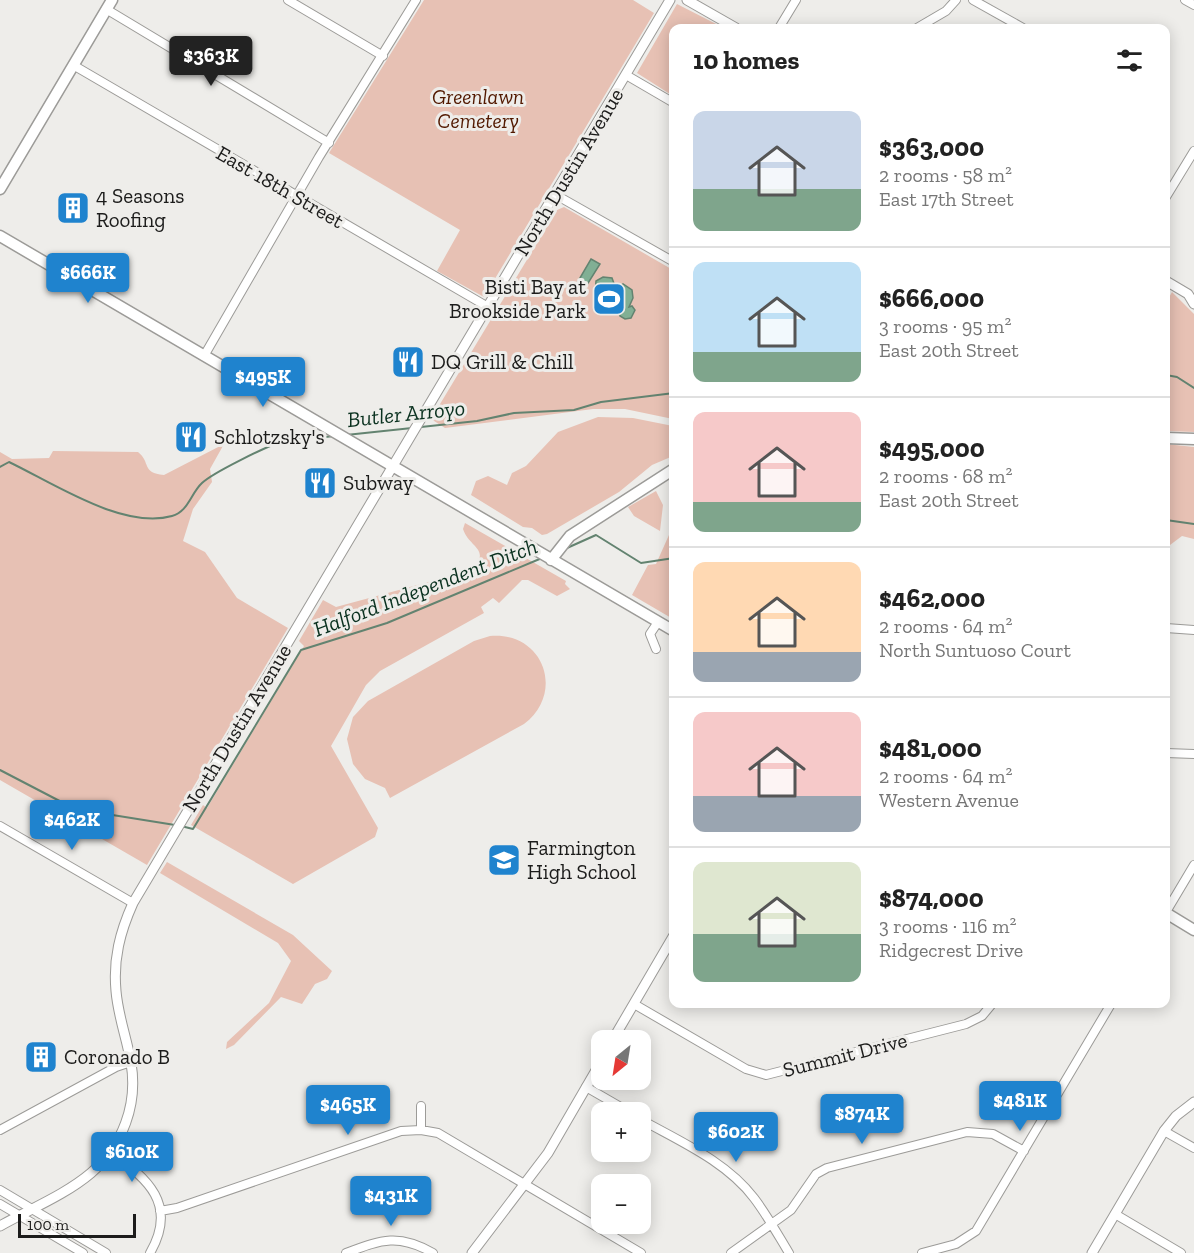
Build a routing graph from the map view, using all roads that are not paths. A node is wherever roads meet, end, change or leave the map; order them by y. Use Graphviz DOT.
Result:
graph roads {
  1 [pos="288,0"];
  2 [pos="416,0"];
  3 [pos="670,0"];
  4 [pos="687,0"];
  5 [pos="796,0"];
  6 [pos="956,0"];
  7 [pos="973,0"];
  8 [pos="1185,0"];
  9 [pos="109,5"];
  10 [pos="1194,5"];
  11 [pos="729,24"];
  12 [pos="782,24"];
  13 [pos="923,24"];
  14 [pos="1013,24"];
  15 [pos="383,56"];
  16 [pos="73,65"];
  17 [pos="626,75"];
  18 [pos="669,100"];
  19 [pos="329,143"];
  20 [pos="1194,151"];
  21 [pos="0,189"];
  22 [pos="1170,190"];
  23 [pos="556,195"];
  24 [pos="296,196"];
  25 [pos="0,236"];
  26 [pos="669,259"];
  27 [pos="1170,283"];
  28 [pos="1191,292"];
  29 [pos="1194,303"];
  30 [pos="488,308"];
  31 [pos="204,356"];
  32 [pos="1170,438"];
  33 [pos="1194,439"];
  34 [pos="392,468"];
  35 [pos="669,472"];
  36 [pos="550,560"];
  37 [pos="658,622"];
  38 [pos="669,628"];
  39 [pos="1170,628"];
  40 [pos="1194,630"];
  41 [pos="656,649"];
  42 [pos="1170,753"];
  43 [pos="1194,754"];
  44 [pos="0,826"];
  45 [pos="1194,865"];
  46 [pos="133,903"];
  47 [pos="1170,906"];
  48 [pos="1170,915"];
  49 [pos="1194,930"];
  50 [pos="669,944"];
  51 [pos="634,1004"];
  52 [pos="989,1008"];
  53 [pos="1109,1008"];
  54 [pos="619,1030"];
  55 [pos="131,1062"];
  56 [pos="591,1079"];
  57 [pos="586,1087"];
  58 [pos="1194,1101"];
  59 [pos="612,1102"];
  60 [pos="421,1106"];
  61 [pos="651,1126"];
  62 [pos="0,1130"];
  63 [pos="421,1130"];
  64 [pos="1164,1131"];
  65 [pos="1194,1148"];
  66 [pos="1024,1151"];
  67 [pos="110,1152"];
  68 [pos="524,1184"];
  69 [pos="0,1190"];
  70 [pos="0,1204"];
  71 [pos="30,1209"];
  72 [pos="160,1211"];
  73 [pos="1115,1214"];
  74 [pos="19,1215"];
  75 [pos="771,1224"];
  76 [pos="0,1226"];
  77 [pos="83,1253"];
  78 [pos="106,1253"];
  79 [pos="150,1253"];
  80 [pos="345,1253"];
  81 [pos="433,1253"];
  82 [pos="472,1253"];
  83 [pos="641,1253"];
  84 [pos="731,1253"];
  85 [pos="789,1253"];
  86 [pos="922,1253"];
  87 [pos="1092,1253"];
  88 [pos="1182,1253"];
  1 -- 15 [label="street"];
  2 -- 15 [label="street"];
  3 -- 17 [label="street, North Dustin Avenue"];
  4 -- 11 [label="street"];
  5 -- 12 [label="street"];
  6 -- 13 [label="street"];
  7 -- 14 [label="street"];
  8 -- 10 [label="street"];
  9 -- 16 [label="main road"];
  9 -- 19 [label="street"];
  15 -- 19 [label="street"];
  16 -- 21 [label="main road"];
  16 -- 24 [label="street, East 18th Street"];
  17 -- 18 [label="street"];
  17 -- 23 [label="street, North Dustin Avenue"];
  19 -- 24 [label="street"];
  20 -- 22 [label="street"];
  23 -- 26 [label="street"];
  23 -- 30 [label="street, North Dustin Avenue"];
  24 -- 30 [label="street, East 18th Street"];
  24 -- 31 [label="street"];
  25 -- 31 [label="main road"];
  27 -- 28 [label="street"];
  28 -- 29 [label="street"];
  30 -- 34 [label="street, North Dustin Avenue"];
  31 -- 34 [label="main road"];
  32 -- 33 [label="main road"];
  34 -- 36 [label="main road"];
  34 -- 46 [label="street, North Dustin Avenue"];
  35 -- 36 [label="main road"];
  36 -- 37 [label="main road"];
  37 -- 38 [label="main road"];
  37 -- 41 [label="street"];
  39 -- 40 [label="street"];
  42 -- 43 [label="street"];
  44 -- 46 [label="street"];
  45 -- 47 [label="street"];
  46 -- 55 [label="street, North Dustin Avenue"];
  48 -- 49 [label="main road"];
  50 -- 51 [label="street"];
  51 -- 52 [label="street, Summit Drive"];
  51 -- 54 [label="street"];
  53 -- 66 [label="street"];
  55 -- 62 [label="street"];
  55 -- 67 [label="street, North Dustin Avenue"];
  56 -- 57 [label="street"];
  57 -- 59 [label="street"];
  57 -- 68 [label="street"];
  58 -- 64 [label="street"];
  60 -- 63 [label="street"];
  61 -- 75 [label="street"];
  63 -- 68 [label="street"];
  63 -- 72 [label="street"];
  64 -- 65 [label="street"];
  64 -- 73 [label="street"];
  66 -- 75 [label="street"];
  66 -- 86 [label="street"];
  67 -- 71 [label="street, North Dustin Avenue"];
  67 -- 72 [label="street"];
  68 -- 82 [label="street"];
  68 -- 83 [label="street"];
  69 -- 71 [label="street"];
  70 -- 74 [label="street"];
  71 -- 74 [label="street, North Dustin Avenue"];
  71 -- 78 [label="street"];
  72 -- 79 [label="street"];
  73 -- 87 [label="street"];
  73 -- 88 [label="street"];
  74 -- 76 [label="street, North Dustin Avenue"];
  74 -- 77 [label="street"];
  75 -- 84 [label="street"];
  75 -- 85 [label="street"];
  80 -- 81 [label="street"];
}
